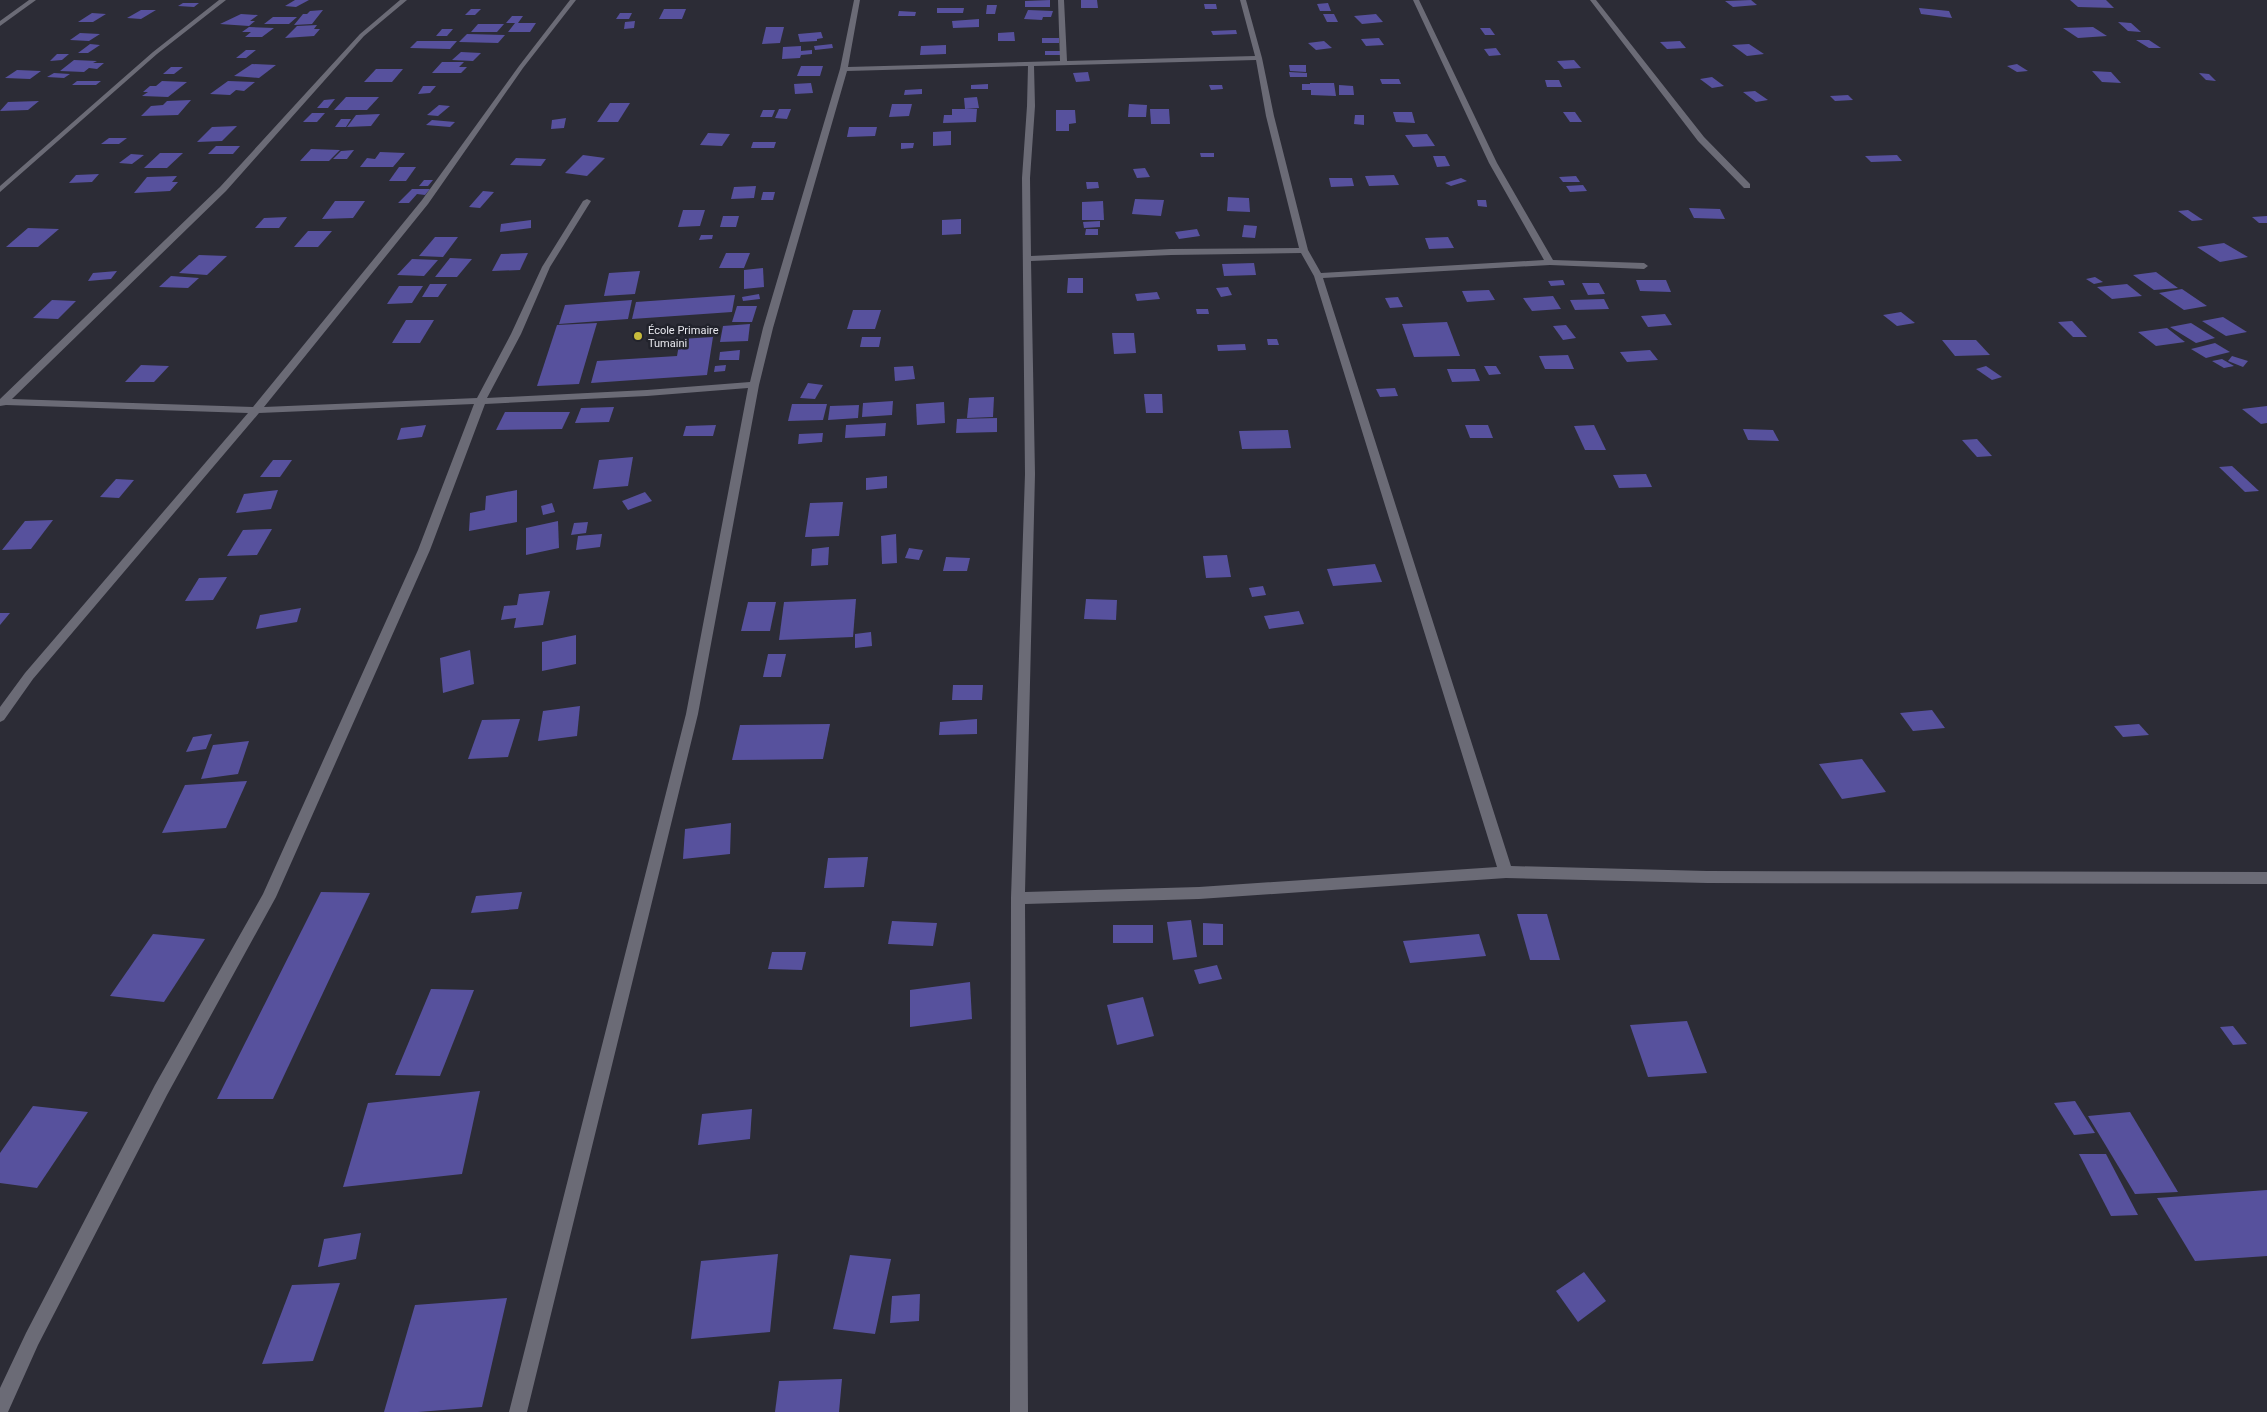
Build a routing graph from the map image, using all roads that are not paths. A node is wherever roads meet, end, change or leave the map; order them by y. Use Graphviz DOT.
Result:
graph roads {
  1 [pos="33,0"];
  2 [pos="223,0"];
  3 [pos="404,0"];
  4 [pos="573,0"];
  5 [pos="857,0"];
  6 [pos="1061,0"];
  7 [pos="1244,0"];
  8 [pos="1416,0"];
  9 [pos="1593,0"];
  10 [pos="0,24"];
  11 [pos="1259,58"];
  12 [pos="1031,64"];
  13 [pos="1064,64"];
  14 [pos="844,69"];
  15 [pos="1747,186"];
  16 [pos="0,190"];
  17 [pos="587,201"];
  18 [pos="1304,250"];
  19 [pos="1027,259"];
  20 [pos="1550,262"];
  21 [pos="1644,266"];
  22 [pos="1318,276"];
  23 [pos="754,385"];
  24 [pos="481,400"];
  25 [pos="2,403"];
  26 [pos="256,410"];
  27 [pos="0,717"];
  28 [pos="1506,872"];
  29 [pos="2267,878"];
  30 [pos="1018,898"];
  31 [pos="0,1409"];
  32 [pos="518,1412"];
  33 [pos="1019,1412"];
  1 -- 10 [label="street"];
  2 -- 16 [label="street"];
  3 -- 25 [label="street"];
  4 -- 26 [label="street"];
  5 -- 14 [label="street"];
  6 -- 13 [label="street"];
  7 -- 11 [label="street"];
  8 -- 20 [label="street"];
  9 -- 15 [label="street"];
  11 -- 13 [label="street"];
  11 -- 18 [label="street"];
  12 -- 13 [label="street"];
  12 -- 14 [label="street"];
  12 -- 19 [label="street"];
  14 -- 23 [label="street"];
  17 -- 24 [label="street"];
  18 -- 19 [label="street"];
  18 -- 22 [label="street"];
  19 -- 30 [label="street"];
  20 -- 21 [label="street"];
  20 -- 22 [label="street"];
  22 -- 28 [label="street"];
  23 -- 24 [label="street"];
  23 -- 32 [label="street"];
  24 -- 26 [label="street"];
  24 -- 31 [label="street"];
  25 -- 26 [label="street"];
  26 -- 27 [label="street"];
  28 -- 29 [label="street"];
  28 -- 30 [label="street"];
  30 -- 33 [label="street"];
}
